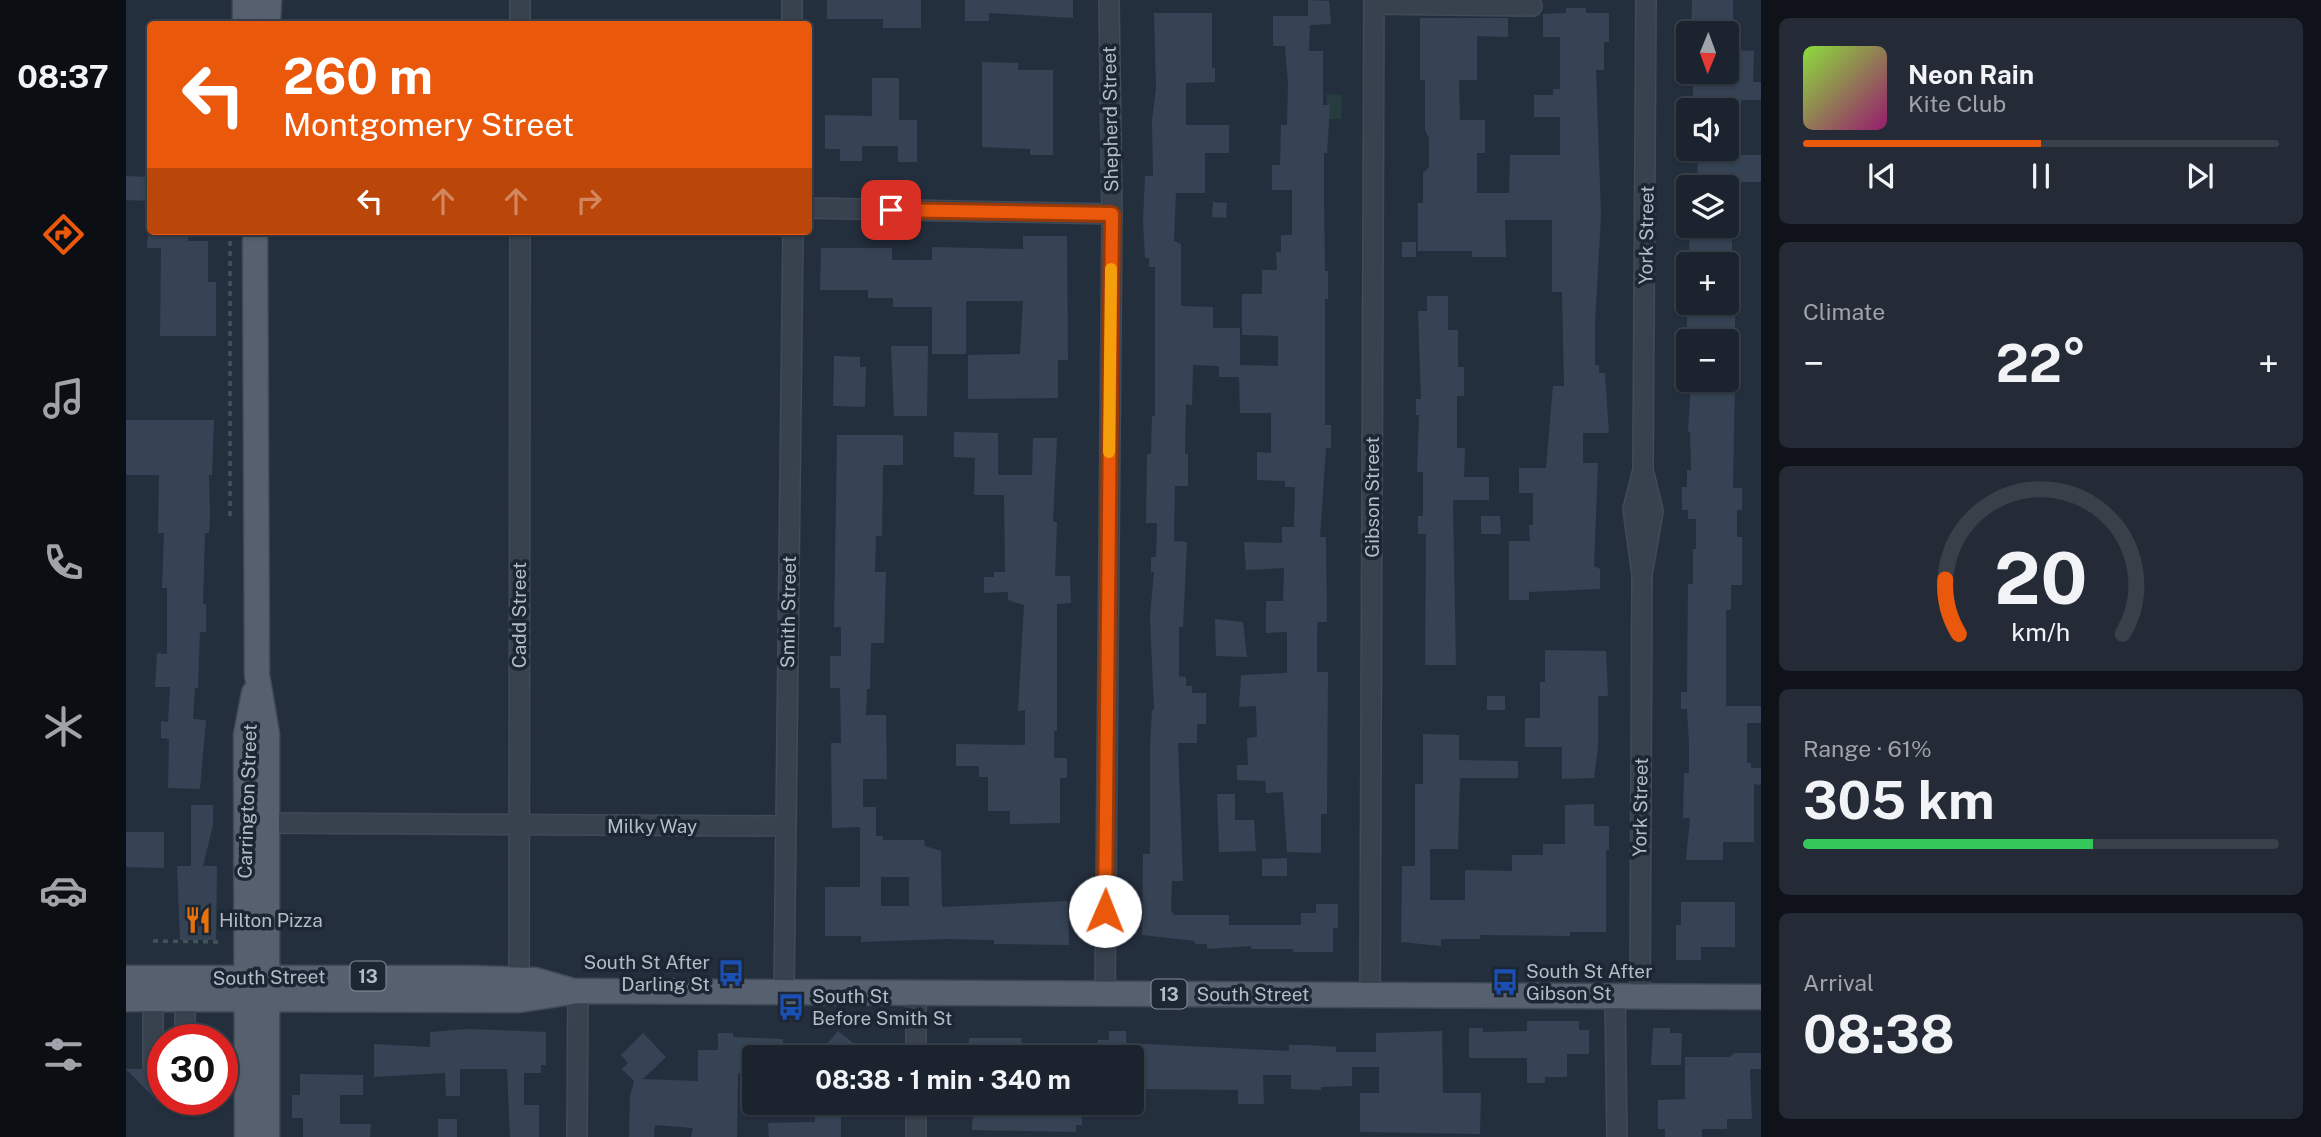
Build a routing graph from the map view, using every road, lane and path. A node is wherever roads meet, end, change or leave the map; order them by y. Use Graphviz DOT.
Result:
graph roads {
  1 [pos="245,0"];
  2 [pos="269,0"];
  3 [pos="520,0"];
  4 [pos="792,0"];
  5 [pos="1109,0"];
  6 [pos="1646,0"];
  7 [pos="1374,2"];
  8 [pos="1532,6"];
  9 [pos="245,21"];
  10 [pos="268,21"];
  11 [pos="520,21"];
  12 [pos="792,21"];
  13 [pos="812,208"];
  14 [pos="1112,214"];
  15 [pos="230,235"];
  16 [pos="255,235"];
  17 [pos="520,235"];
  18 [pos="793,235"];
  19 [pos="230,517"];
  20 [pos="257,675"];
  21 [pos="267,823"];
  22 [pos="519,825"];
  23 [pos="785,826"];
  24 [pos="153,941"];
  25 [pos="218,942"];
  26 [pos="126,978"];
  27 [pos="153,988"];
  28 [pos="256,988"];
  29 [pos="185,989"];
  30 [pos="519,990"];
  31 [pos="578,992"];
  32 [pos="784,993"];
  33 [pos="916,993"];
  34 [pos="1105,994"];
  35 [pos="1370,995"];
  36 [pos="1615,997"];
  37 [pos="1640,997"];
  38 [pos="1761,998"];
  39 [pos="126,999"];
  40 [pos="153,1024"];
  41 [pos="185,1024"];
  42 [pos="916,1045"];
  43 [pos="916,1115"];
  44 [pos="247,1137"];
  45 [pos="267,1137"];
  46 [pos="577,1137"];
  47 [pos="916,1137"];
  48 [pos="1617,1137"];
  1 -- 9 [label="main road"];
  2 -- 10 [label="main road"];
  3 -- 11 [label="street"];
  4 -- 12 [label="street"];
  5 -- 14 [label="street, Shepherd Street"];
  6 -- 37 [label="street, York Street"];
  7 -- 8 [label="street"];
  7 -- 35 [label="street, Gibson Street"];
  13 -- 14 [label="street"];
  14 -- 34 [label="street, Shepherd Street"];
  15 -- 19 [label="path"];
  16 -- 20 [label="main road, Carrington Street"];
  17 -- 22 [label="street, Cadd Street"];
  18 -- 23 [label="street, Smith Street"];
  20 -- 21 [label="main road, Carrington Street"];
  20 -- 28 [label="main road, Carrington Street"];
  21 -- 22 [label="street, Milky Way"];
  21 -- 28 [label="main road, Carrington Street"];
  22 -- 23 [label="street, Milky Way"];
  22 -- 30 [label="street, Cadd Street"];
  23 -- 32 [label="street, Smith Street"];
  24 -- 25 [label="path"];
  26 -- 27 [label="main road, South Street / 13"];
  27 -- 29 [label="main road, South Street / 13"];
  27 -- 39 [label="main road, South Street / 13"];
  27 -- 40 [label="street"];
  28 -- 29 [label="main road, South Street / 13"];
  28 -- 30 [label="main road, South Street / 13"];
  28 -- 44 [label="main road, Carrington Street"];
  28 -- 45 [label="main road, Carrington Street"];
  29 -- 41 [label="street"];
  30 -- 31 [label="main road, South Street / 13"];
  31 -- 32 [label="main road, South Street / 13"];
  31 -- 46 [label="street"];
  32 -- 33 [label="main road, South Street / 13"];
  33 -- 34 [label="main road, South Street / 13"];
  33 -- 42 [label="street"];
  34 -- 35 [label="main road, South Street / 13"];
  35 -- 36 [label="main road, South Street / 13"];
  36 -- 37 [label="main road, South Street / 13"];
  36 -- 48 [label="street"];
  37 -- 38 [label="main road, South Street / 13"];
  43 -- 47 [label="street"];
}
